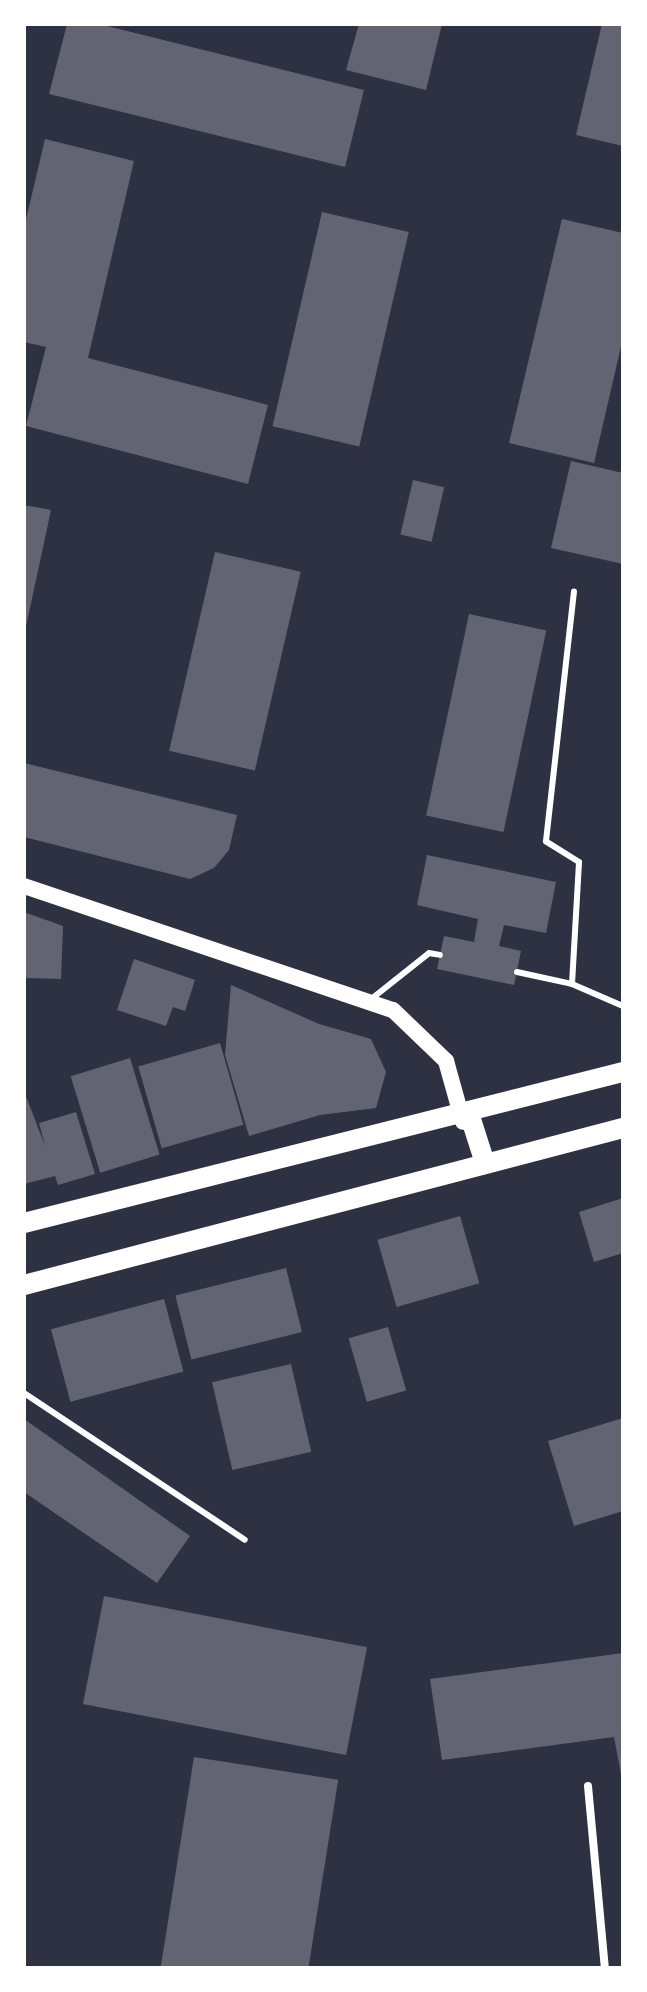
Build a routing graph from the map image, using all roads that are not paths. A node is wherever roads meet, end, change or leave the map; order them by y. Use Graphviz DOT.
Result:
graph roads {
  1 [pos="574,592"];
  2 [pos="24,875"];
  3 [pos="24,886"];
  4 [pos="440,955"];
  5 [pos="517,972"];
  6 [pos="572,984"];
  7 [pos="374,997"];
  8 [pos="623,1006"];
  9 [pos="623,1072"];
  10 [pos="465,1114"];
  11 [pos="623,1128"];
  12 [pos="480,1164"];
  13 [pos="24,1223"];
  14 [pos="24,1285"];
  15 [pos="24,1393"];
  16 [pos="245,1540"];
  17 [pos="588,1786"];
  18 [pos="605,1968"];
  1 -- 6 [label="lane"];
  2 -- 7 [label="main road"];
  3 -- 7 [label="main road"];
  4 -- 7 [label="lane"];
  5 -- 6 [label="lane"];
  6 -- 8 [label="lane"];
  7 -- 10 [label="main road"];
  9 -- 10 [label="main road"];
  10 -- 12 [label="main road"];
  10 -- 13 [label="main road"];
  11 -- 12 [label="main road"];
  12 -- 14 [label="main road"];
  15 -- 16 [label="lane"];
  17 -- 18 [label="street"];
}
